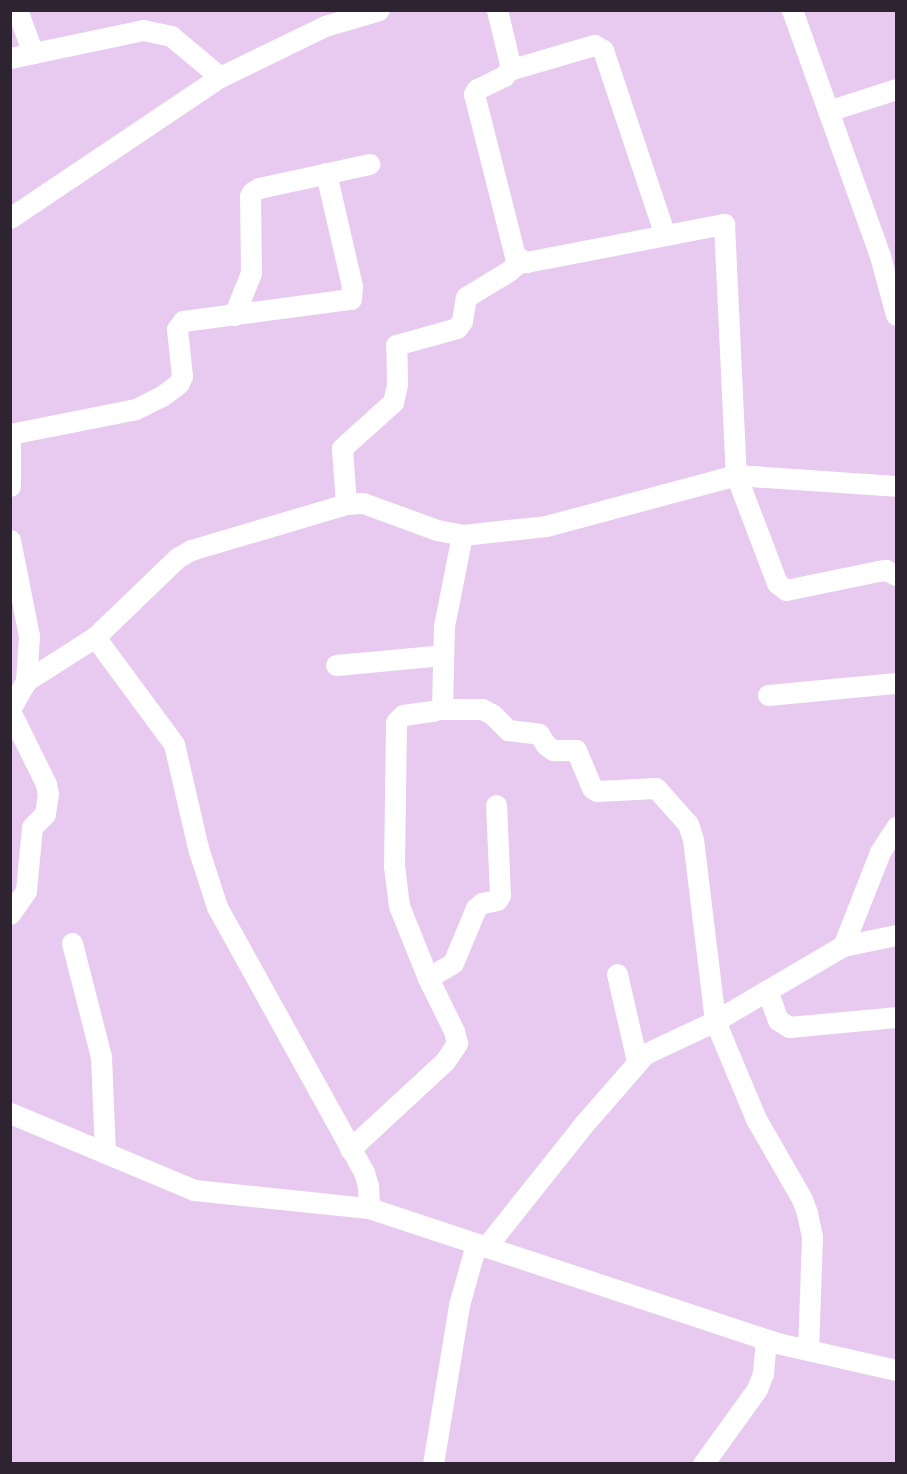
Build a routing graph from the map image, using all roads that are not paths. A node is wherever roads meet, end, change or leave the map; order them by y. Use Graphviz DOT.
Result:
graph roads {
  1 [pos="17,10"];
  2 [pos="380,10"];
  3 [pos="497,10"];
  4 [pos="792,10"];
  5 [pos="33,53"];
  6 [pos="10,58"];
  7 [pos="509,70"];
  8 [pos="220,77"];
  9 [pos="897,89"];
  10 [pos="828,111"];
  11 [pos="369,164"];
  12 [pos="326,173"];
  13 [pos="10,218"];
  14 [pos="665,235"];
  15 [pos="520,261"];
  16 [pos="234,315"];
  17 [pos="897,315"];
  18 [pos="10,434"];
  19 [pos="10,439"];
  20 [pos="736,474"];
  21 [pos="10,486"];
  22 [pos="897,486"];
  23 [pos="346,504"];
  24 [pos="462,536"];
  25 [pos="10,540"];
  26 [pos="897,574"];
  27 [pos="94,637"];
  28 [pos="443,655"];
  29 [pos="336,665"];
  30 [pos="26,681"];
  31 [pos="897,683"];
  32 [pos="768,695"];
  33 [pos="439,709"];
  34 [pos="10,710"];
  35 [pos="496,805"];
  36 [pos="897,827"];
  37 [pos="10,914"];
  38 [pos="897,935"];
  39 [pos="72,943"];
  40 [pos="843,946"];
  41 [pos="617,974"];
  42 [pos="428,978"];
  43 [pos="767,990"];
  44 [pos="897,1017"];
  45 [pos="715,1021"];
  46 [pos="637,1061"];
  47 [pos="10,1113"];
  48 [pos="350,1149"];
  49 [pos="105,1153"];
  50 [pos="369,1208"];
  51 [pos="481,1245"];
  52 [pos="766,1340"];
  53 [pos="808,1350"];
  54 [pos="897,1370"];
  55 [pos="433,1464"];
  56 [pos="703,1464"];
  1 -- 5 [label="street"];
  2 -- 8 [label="street"];
  3 -- 7 [label="street"];
  4 -- 10 [label="street"];
  5 -- 6 [label="street"];
  5 -- 8 [label="street"];
  7 -- 14 [label="street"];
  7 -- 15 [label="street"];
  8 -- 13 [label="street"];
  9 -- 10 [label="street"];
  10 -- 17 [label="street"];
  11 -- 12 [label="street"];
  12 -- 16 [label="street"];
  12 -- 16 [label="street"];
  14 -- 15 [label="street"];
  14 -- 20 [label="street"];
  15 -- 23 [label="street"];
  16 -- 18 [label="street"];
  19 -- 21 [label="street"];
  20 -- 22 [label="street"];
  20 -- 24 [label="street"];
  20 -- 26 [label="street"];
  23 -- 24 [label="street"];
  23 -- 27 [label="street"];
  24 -- 28 [label="street"];
  25 -- 30 [label="street"];
  27 -- 30 [label="street"];
  27 -- 48 [label="street"];
  28 -- 29 [label="street"];
  28 -- 33 [label="street"];
  30 -- 34 [label="street"];
  31 -- 32 [label="street"];
  33 -- 42 [label="street"];
  33 -- 45 [label="street"];
  34 -- 37 [label="street"];
  35 -- 42 [label="street"];
  36 -- 40 [label="street"];
  38 -- 40 [label="street"];
  39 -- 49 [label="street"];
  40 -- 43 [label="street"];
  41 -- 46 [label="street"];
  42 -- 48 [label="street"];
  43 -- 44 [label="street"];
  43 -- 45 [label="street"];
  45 -- 46 [label="street"];
  45 -- 53 [label="street"];
  46 -- 51 [label="street"];
  47 -- 49 [label="street"];
  48 -- 50 [label="street"];
  49 -- 50 [label="street"];
  50 -- 51 [label="street"];
  51 -- 52 [label="street"];
  51 -- 55 [label="street"];
  52 -- 53 [label="street"];
  52 -- 56 [label="street"];
  53 -- 54 [label="street"];
}
